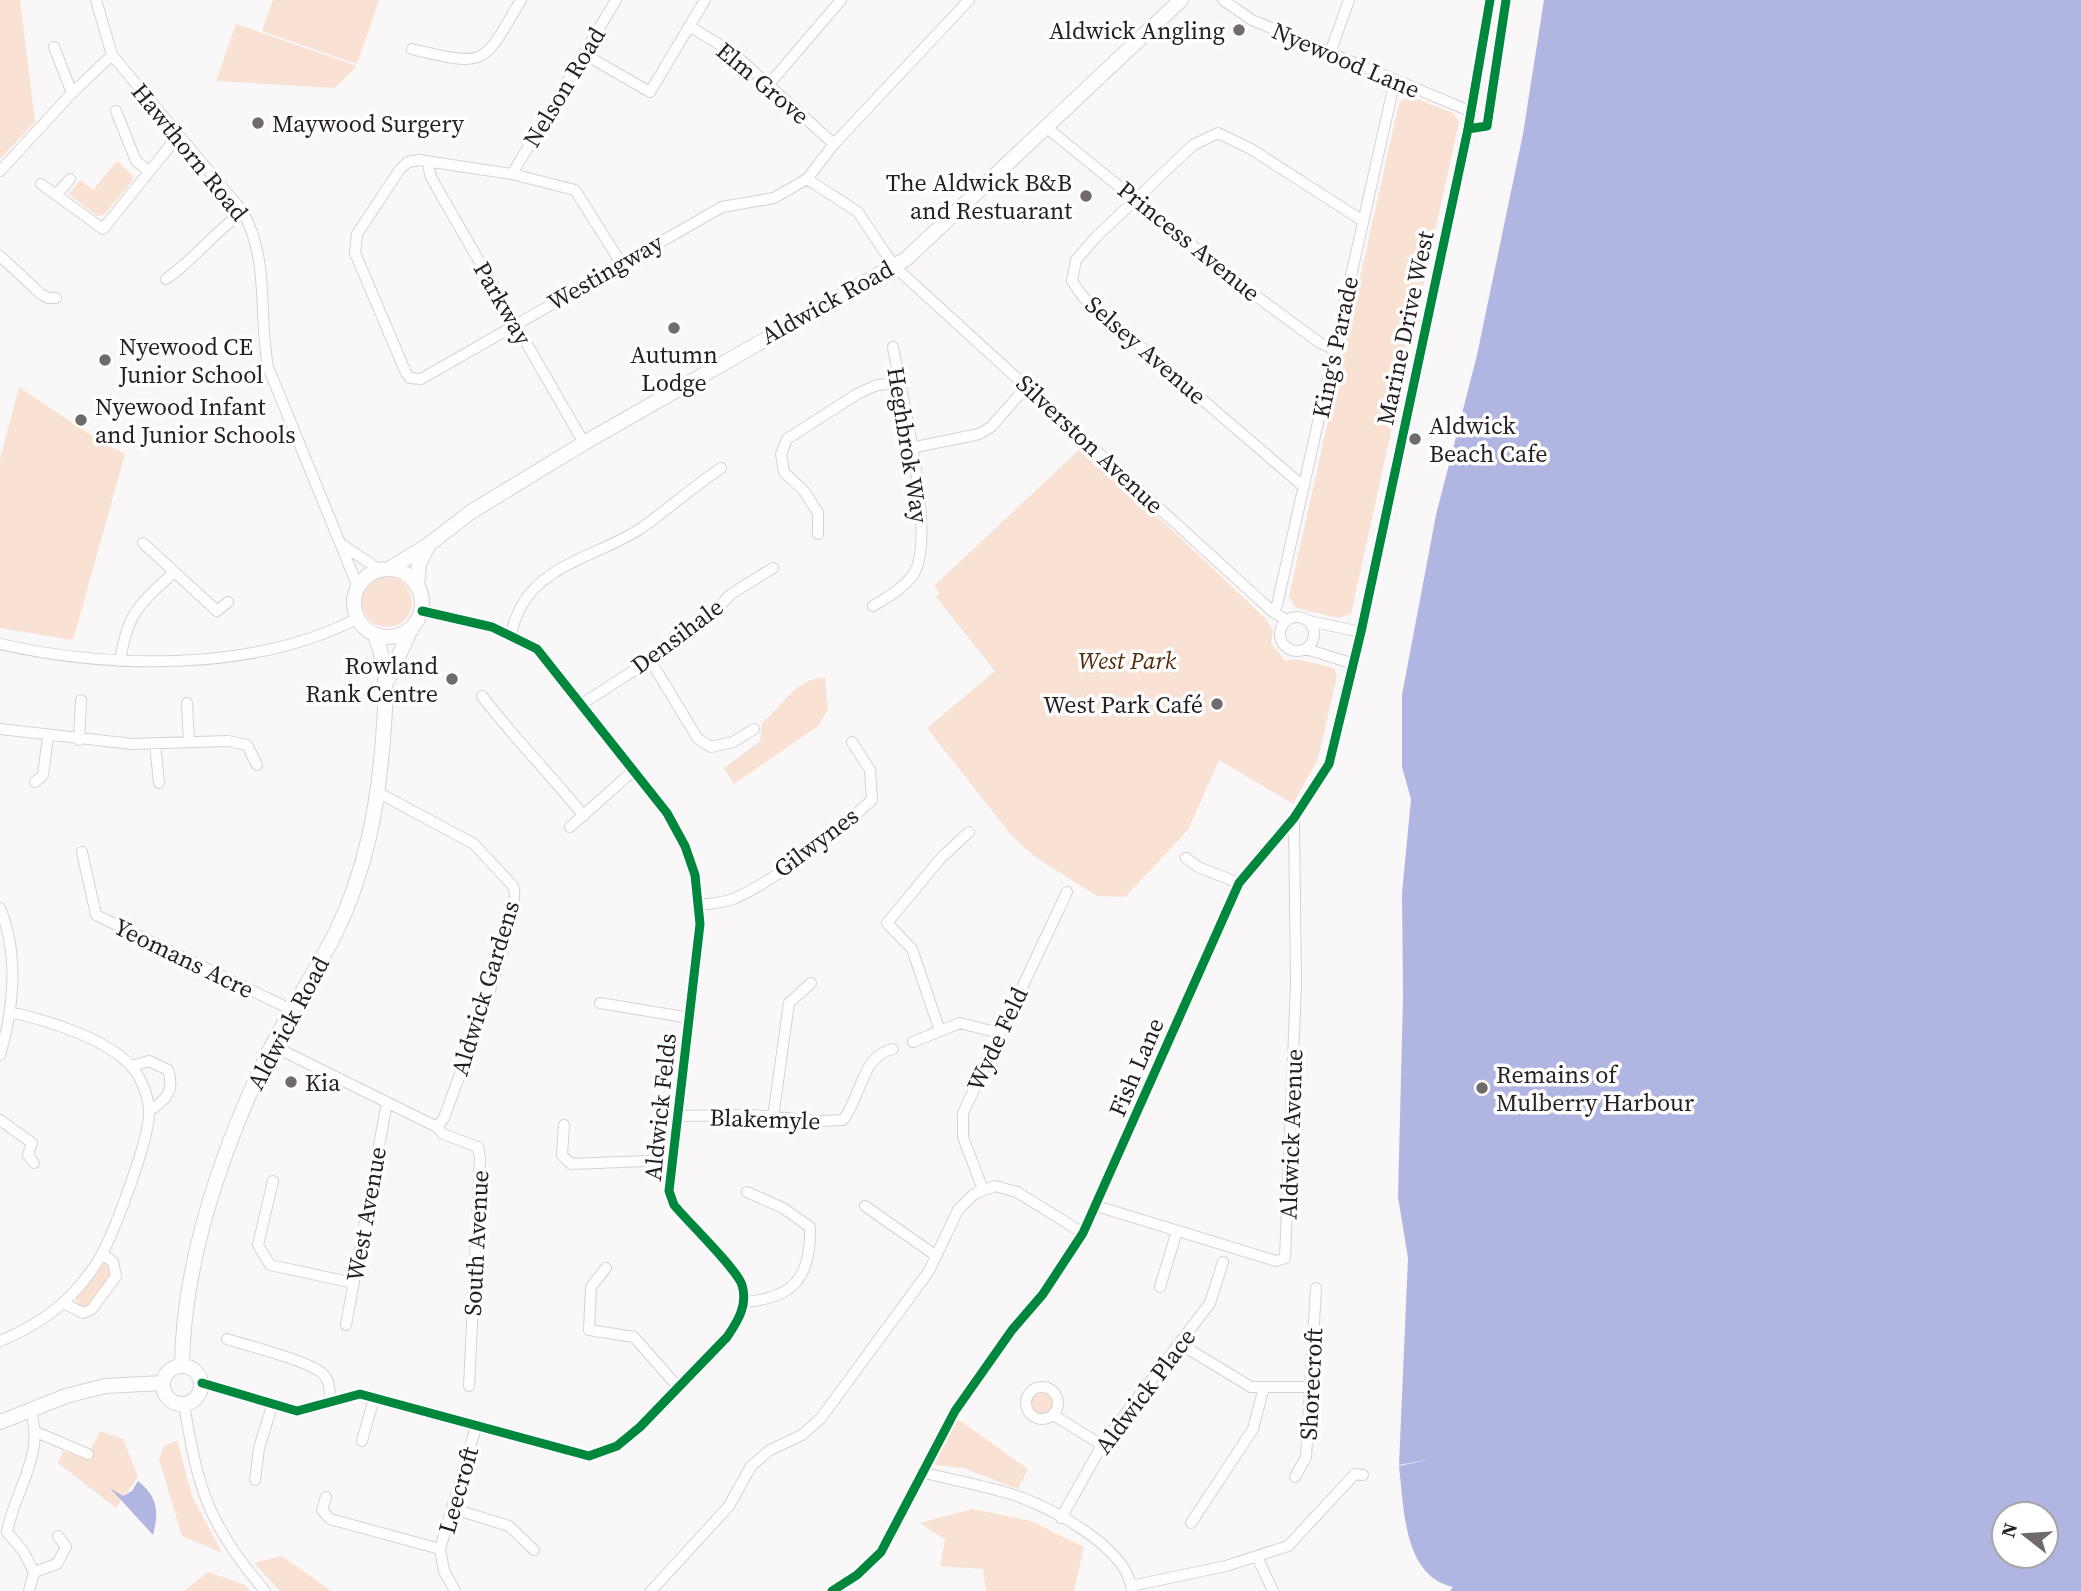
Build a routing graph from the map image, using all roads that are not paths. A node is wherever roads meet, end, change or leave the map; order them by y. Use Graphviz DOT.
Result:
graph roads {
  1 [pos="96,0"];
  2 [pos="521,0"];
  3 [pos="616,0"];
  4 [pos="705,0"];
  5 [pos="841,0"];
  6 [pos="969,0"];
  7 [pos="1181,0"];
  8 [pos="1223,0"];
  9 [pos="1349,0"];
  10 [pos="1490,0"];
  11 [pos="690,26"];
  12 [pos="412,49"];
  13 [pos="59,50"];
  14 [pos="1329,53"];
  15 [pos="584,54"];
  16 [pos="112,55"];
  17 [pos="1395,80"];
  18 [pos="770,83"];
  19 [pos="72,93"];
  20 [pos="116,111"];
  21 [pos="1472,112"];
  22 [pos="1047,128"];
  23 [pos="178,136"];
  24 [pos="834,144"];
  25 [pos="428,161"];
  26 [pos="0,171"];
  27 [pos="149,171"];
  28 [pos="512,174"];
  29 [pos="807,178"];
  30 [pos="70,179"];
  31 [pos="41,184"];
  32 [pos="56,195"];
  33 [pos="1136,199"];
  34 [pos="243,212"];
  35 [pos="1363,220"];
  36 [pos="0,257"];
  37 [pos="621,263"];
  38 [pos="894,266"];
  39 [pos="166,279"];
  40 [pos="56,298"];
  41 [pos="515,324"];
  42 [pos="893,347"];
  43 [pos="1334,349"];
  44 [pos="899,383"];
  45 [pos="1027,386"];
  46 [pos="584,443"];
  47 [pos="911,448"];
  48 [pos="721,468"];
  49 [pos="1304,486"];
  50 [pos="818,534"];
  51 [pos="143,543"];
  52 [pos="428,545"];
  53 [pos="344,546"];
  54 [pos="773,568"];
  55 [pos="385,569"];
  56 [pos="173,573"];
  57 [pos="417,586"];
  58 [pos="358,587"];
  59 [pos="228,602"];
  60 [pos="873,606"];
  61 [pos="422,611"];
  62 [pos="1273,612"];
  63 [pos="358,618"];
  64 [pos="1286,621"];
  65 [pos="1309,621"];
  66 [pos="411,629"];
  67 [pos="1361,632"];
  68 [pos="375,635"];
  69 [pos="510,636"];
  70 [pos="0,644"];
  71 [pos="1306,649"];
  72 [pos="650,660"];
  73 [pos="120,661"];
  74 [pos="1354,664"];
  75 [pos="387,680"];
  76 [pos="482,696"];
  77 [pos="81,700"];
  78 [pos="187,703"];
  79 [pos="582,704"];
  80 [pos="0,729"];
  81 [pos="754,729"];
  82 [pos="48,737"];
  83 [pos="79,740"];
  84 [pos="189,742"];
  85 [pos="852,742"];
  86 [pos="155,743"];
  87 [pos="257,765"];
  88 [pos="633,771"];
  89 [pos="35,782"];
  90 [pos="159,783"];
  91 [pos="379,793"];
  92 [pos="584,816"];
  93 [pos="1294,818"];
  94 [pos="570,827"];
  95 [pos="969,832"];
  96 [pos="82,852"];
  97 [pos="1186,858"];
  98 [pos="1239,883"];
  99 [pos="1068,892"];
  100 [pos="700,905"];
  101 [pos="0,908"];
  102 [pos="879,912"];
  103 [pos="887,923"];
  104 [pos="811,983"];
  105 [pos="600,1003"];
  106 [pos="292,1010"];
  107 [pos="10,1012"];
  108 [pos="690,1018"];
  109 [pos="940,1031"];
  110 [pos="999,1033"];
  111 [pos="913,1042"];
  112 [pos="273,1046"];
  113 [pos="893,1049"];
  114 [pos="0,1055"];
  115 [pos="132,1066"];
  116 [pos="387,1102"];
  117 [pos="149,1111"];
  118 [pos="678,1116"];
  119 [pos="773,1117"];
  120 [pos="0,1120"];
  121 [pos="564,1125"];
  122 [pos="437,1126"];
  123 [pos="672,1160"];
  124 [pos="34,1163"];
  125 [pos="273,1181"];
  126 [pos="983,1190"];
  127 [pos="747,1192"];
  128 [pos="865,1206"];
  129 [pos="1103,1208"];
  130 [pos="1177,1231"];
  131 [pos="1083,1233"];
  132 [pos="103,1254"];
  133 [pos="935,1255"];
  134 [pos="1223,1262"];
  135 [pos="606,1268"];
  136 [pos="354,1283"];
  137 [pos="1160,1287"];
  138 [pos="1316,1288"];
  139 [pos="744,1302"];
  140 [pos="63,1303"];
  141 [pos="346,1325"];
  142 [pos="227,1339"];
  143 [pos="0,1341"];
  144 [pos="1180,1344"];
  145 [pos="182,1366"];
  146 [pos="163,1383"];
  147 [pos="202,1383"];
  148 [pos="469,1386"];
  149 [pos="677,1386"];
  150 [pos="1264,1387"];
  151 [pos="1311,1387"];
  152 [pos="374,1398"];
  153 [pos="330,1401"];
  154 [pos="184,1404"];
  155 [pos="272,1406"];
  156 [pos="30,1410"];
  157 [pos="1053,1415"];
  158 [pos="0,1422"];
  159 [pos="476,1427"];
  160 [pos="36,1432"];
  161 [pos="362,1441"];
  162 [pos="1102,1445"];
  163 [pos="88,1454"];
  164 [pos="922,1472"];
  165 [pos="1363,1475"];
  166 [pos="1295,1477"];
  167 [pos="255,1479"];
  168 [pos="326,1497"];
  169 [pos="454,1509"];
  170 [pos="1061,1518"];
  171 [pos="1191,1523"];
  172 [pos="4,1532"];
  173 [pos="58,1536"];
  174 [pos="440,1549"];
  175 [pos="534,1550"];
  176 [pos="1257,1557"];
  177 [pos="34,1572"];
  178 [pos="1132,1589"];
  179 [pos="29,1591"];
  180 [pos="265,1591"];
  181 [pos="455,1591"];
  182 [pos="651,1591"];
  183 [pos="832,1591"];
  184 [pos="1273,1591"];
  1 -- 16 [label="street, Hawthorn Road"];
  2 -- 12 [label="street"];
  3 -- 15 [label="street, Nelson Road"];
  4 -- 11 [label="street"];
  5 -- 18 [label="street"];
  6 -- 24 [label="street"];
  7 -- 22 [label="main road, Aldwick Road"];
  8 -- 14 [label="street, Nyewood Lane"];
  9 -- 14 [label="street"];
  10 -- 21 [label="street, Marine Drive West"];
  11 -- 15 [label="street"];
  11 -- 18 [label="street, Elm Grove"];
  13 -- 19 [label="street"];
  14 -- 17 [label="street, Nyewood Lane"];
  15 -- 28 [label="street, Nelson Road"];
  16 -- 19 [label="street"];
  16 -- 23 [label="street, Hawthorn Road"];
  17 -- 21 [label="street, Nyewood Lane"];
  17 -- 35 [label="street, King's Parade"];
  18 -- 24 [label="street, Elm Grove"];
  19 -- 26 [label="street"];
  20 -- 27 [label="street"];
  21 -- 67 [label="street, Marine Drive West"];
  22 -- 33 [label="street, Princess Avenue"];
  22 -- 38 [label="main road, Aldwick Road"];
  23 -- 27 [label="street"];
  23 -- 34 [label="street, Hawthorn Road"];
  24 -- 29 [label="street"];
  25 -- 28 [label="street"];
  25 -- 41 [label="street, Parkway"];
  25 -- 41 [label="street, Westingway"];
  27 -- 32 [label="street"];
  28 -- 37 [label="street"];
  29 -- 37 [label="street, Westingway"];
  29 -- 38 [label="street, Silverston Avenue"];
  30 -- 32 [label="street"];
  31 -- 32 [label="street"];
  33 -- 35 [label="street, Selsey Avenue"];
  33 -- 43 [label="street, Princess Avenue"];
  33 -- 49 [label="street, Selsey Avenue"];
  34 -- 39 [label="street"];
  34 -- 53 [label="street, Hawthorn Road"];
  35 -- 43 [label="street, King's Parade"];
  36 -- 40 [label="street"];
  37 -- 41 [label="street, Westingway"];
  38 -- 45 [label="street, Silverston Avenue"];
  38 -- 46 [label="main road, Aldwick Road"];
  41 -- 46 [label="street, Parkway"];
  42 -- 44 [label="street, Heghbrok Way"];
  43 -- 49 [label="street, King's Parade"];
  44 -- 47 [label="street, Heghbrok Way"];
  44 -- 50 [label="street"];
  45 -- 47 [label="street"];
  45 -- 62 [label="street, Silverston Avenue"];
  46 -- 52 [label="main road, Aldwick Road"];
  47 -- 60 [label="street, Heghbrok Way"];
  48 -- 69 [label="street"];
  49 -- 62 [label="street, King's Parade"];
  51 -- 56 [label="street"];
  52 -- 55 [label="main road, Aldwick Road"];
  52 -- 57 [label="main road"];
  53 -- 55 [label="street"];
  53 -- 58 [label="street, Hawthorn Road"];
  54 -- 72 [label="street, Densihale"];
  55 -- 57 [label="main road"];
  55 -- 58 [label="main road"];
  56 -- 59 [label="street"];
  56 -- 73 [label="street"];
  57 -- 61 [label="main road"];
  58 -- 63 [label="main road"];
  61 -- 66 [label="main road"];
  61 -- 69 [label="street, Aldwick Felds"];
  62 -- 64 [label="street, Silverston Avenue"];
  63 -- 68 [label="main road"];
  63 -- 73 [label="street"];
  64 -- 65 [label="street"];
  64 -- 71 [label="street"];
  65 -- 67 [label="street"];
  65 -- 71 [label="street"];
  66 -- 68 [label="main road"];
  66 -- 75 [label="main road"];
  67 -- 74 [label="street, Marine Drive West"];
  68 -- 75 [label="main road"];
  69 -- 79 [label="street, Aldwick Felds"];
  70 -- 73 [label="street"];
  71 -- 74 [label="street"];
  72 -- 79 [label="street, Densihale"];
  72 -- 81 [label="street"];
  74 -- 93 [label="street, Fish Lane"];
  75 -- 91 [label="main road, Aldwick Road"];
  76 -- 92 [label="street"];
  77 -- 83 [label="street"];
  78 -- 84 [label="street"];
  79 -- 88 [label="street, Aldwick Felds"];
  80 -- 82 [label="street"];
  82 -- 83 [label="street"];
  82 -- 89 [label="street"];
  83 -- 86 [label="street"];
  84 -- 86 [label="street"];
  84 -- 87 [label="street"];
  85 -- 100 [label="street, Gilwynes"];
  86 -- 90 [label="street"];
  88 -- 92 [label="street"];
  88 -- 100 [label="street, Aldwick Felds"];
  91 -- 106 [label="main road, Aldwick Road"];
  91 -- 122 [label="street, Aldwick Gardens"];
  92 -- 94 [label="street"];
  93 -- 98 [label="street, Fish Lane"];
  93 -- 130 [label="street, Aldwick Avenue"];
  95 -- 103 [label="street"];
  96 -- 106 [label="street, Yeomans Acre"];
  97 -- 98 [label="street"];
  98 -- 131 [label="street, Fish Lane"];
  99 -- 110 [label="street, Wyde Feld"];
  100 -- 108 [label="street, Aldwick Felds"];
  101 -- 107 [label="street"];
  102 -- 103 [label="street"];
  103 -- 109 [label="street"];
  104 -- 119 [label="street"];
  105 -- 108 [label="street"];
  106 -- 112 [label="main road, Aldwick Road"];
  107 -- 114 [label="street"];
  107 -- 115 [label="street"];
  108 -- 118 [label="street, Aldwick Felds"];
  109 -- 110 [label="street"];
  109 -- 111 [label="street"];
  110 -- 126 [label="street, Wyde Feld"];
  112 -- 116 [label="street"];
  112 -- 145 [label="main road, Aldwick Road"];
  113 -- 119 [label="street, Blakemyle"];
  115 -- 117 [label="street"];
  115 -- 117 [label="street"];
  116 -- 122 [label="street"];
  116 -- 136 [label="street, West Avenue"];
  117 -- 132 [label="street"];
  118 -- 119 [label="street, Blakemyle"];
  118 -- 123 [label="street, Aldwick Felds"];
  120 -- 124 [label="street"];
  121 -- 123 [label="street"];
  122 -- 148 [label="street, South Avenue"];
  123 -- 139 [label="street, Aldwick Felds"];
  125 -- 136 [label="street"];
  126 -- 131 [label="street"];
  126 -- 133 [label="street"];
  127 -- 139 [label="street"];
  128 -- 133 [label="street"];
  129 -- 130 [label="street, Aldwick Avenue"];
  130 -- 137 [label="street"];
  131 -- 164 [label="street, Fish Lane"];
  132 -- 140 [label="street"];
  132 -- 140 [label="street"];
  133 -- 182 [label="street"];
  134 -- 144 [label="street, Aldwick Place"];
  135 -- 149 [label="street"];
  136 -- 141 [label="street, West Avenue"];
  138 -- 151 [label="street, Shorecroft"];
  139 -- 149 [label="street"];
  140 -- 143 [label="street"];
  142 -- 153 [label="street"];
  144 -- 150 [label="street"];
  144 -- 162 [label="street, Aldwick Place"];
  145 -- 146 [label="main road"];
  145 -- 147 [label="main road"];
  146 -- 154 [label="main road"];
  146 -- 156 [label="main road"];
  147 -- 154 [label="main road"];
  147 -- 155 [label="street"];
  149 -- 159 [label="street"];
  150 -- 151 [label="street"];
  150 -- 171 [label="street"];
  151 -- 166 [label="street, Shorecroft"];
  152 -- 153 [label="street"];
  152 -- 159 [label="street"];
  152 -- 161 [label="street"];
  153 -- 155 [label="street"];
  154 -- 180 [label="street"];
  155 -- 167 [label="street"];
  156 -- 158 [label="main road"];
  156 -- 160 [label="street"];
  157 -- 162 [label="street"];
  159 -- 169 [label="street, Leecroft"];
  160 -- 163 [label="street"];
  160 -- 172 [label="street"];
  162 -- 170 [label="street, Aldwick Place"];
  164 -- 170 [label="street"];
  164 -- 183 [label="street, Fish Lane"];
  165 -- 176 [label="street"];
  168 -- 174 [label="street"];
  169 -- 174 [label="street, Leecroft"];
  169 -- 175 [label="street"];
  170 -- 178 [label="street"];
  172 -- 177 [label="street"];
  173 -- 177 [label="street"];
  174 -- 181 [label="street, Leecroft"];
  176 -- 178 [label="street"];
  176 -- 184 [label="street"];
  177 -- 179 [label="street"];
}
